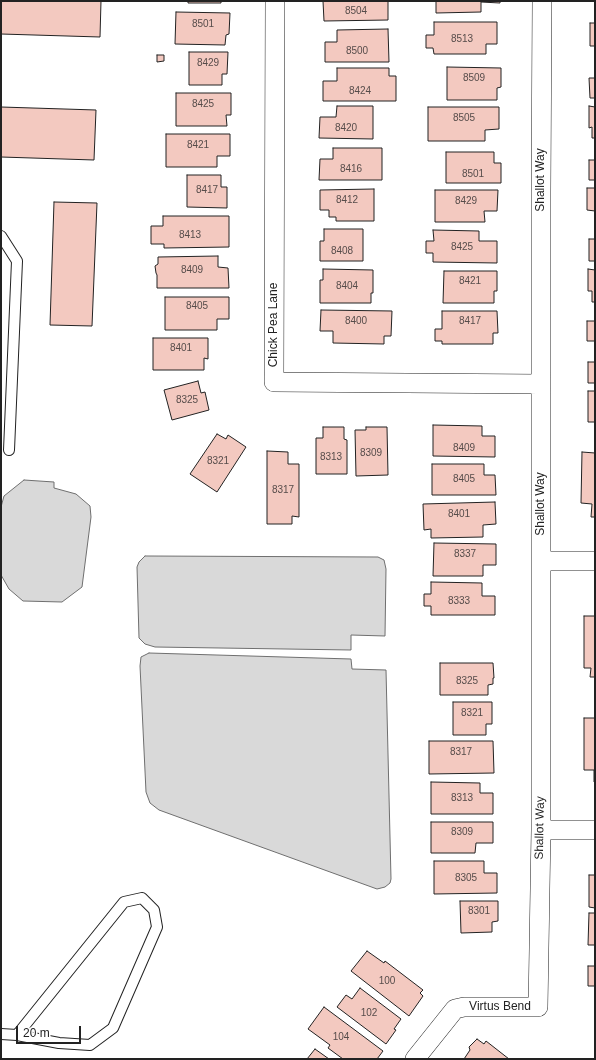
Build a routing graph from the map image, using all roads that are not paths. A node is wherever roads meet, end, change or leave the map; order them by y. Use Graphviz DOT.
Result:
graph roads {
  1 [pos="275,1"];
  2 [pos="542,1"];
  3 [pos="1,236"];
  4 [pos="540,384"];
  5 [pos="9,450"];
  6 [pos="541,561"];
  7 [pos="595,561"];
  8 [pos="540,830"];
  9 [pos="595,830"];
  10 [pos="538,1007"];
  11 [pos="1,1034"];
  12 [pos="18,1035"];
  13 [pos="415,1059"];
  1 -- 4 [label="street, Chick Pea Lane"];
  2 -- 4 [label="street, Shallot Way"];
  3 -- 5 [label="lane"];
  4 -- 6 [label="street, Shallot Way"];
  6 -- 7 [label="street"];
  6 -- 8 [label="street, Shallot Way"];
  8 -- 9 [label="street"];
  8 -- 10 [label="street, Shallot Way"];
  10 -- 13 [label="street, Virtus Bend"];
  11 -- 12 [label="lane"];
  12 -- 12 [label="lane"];
}
